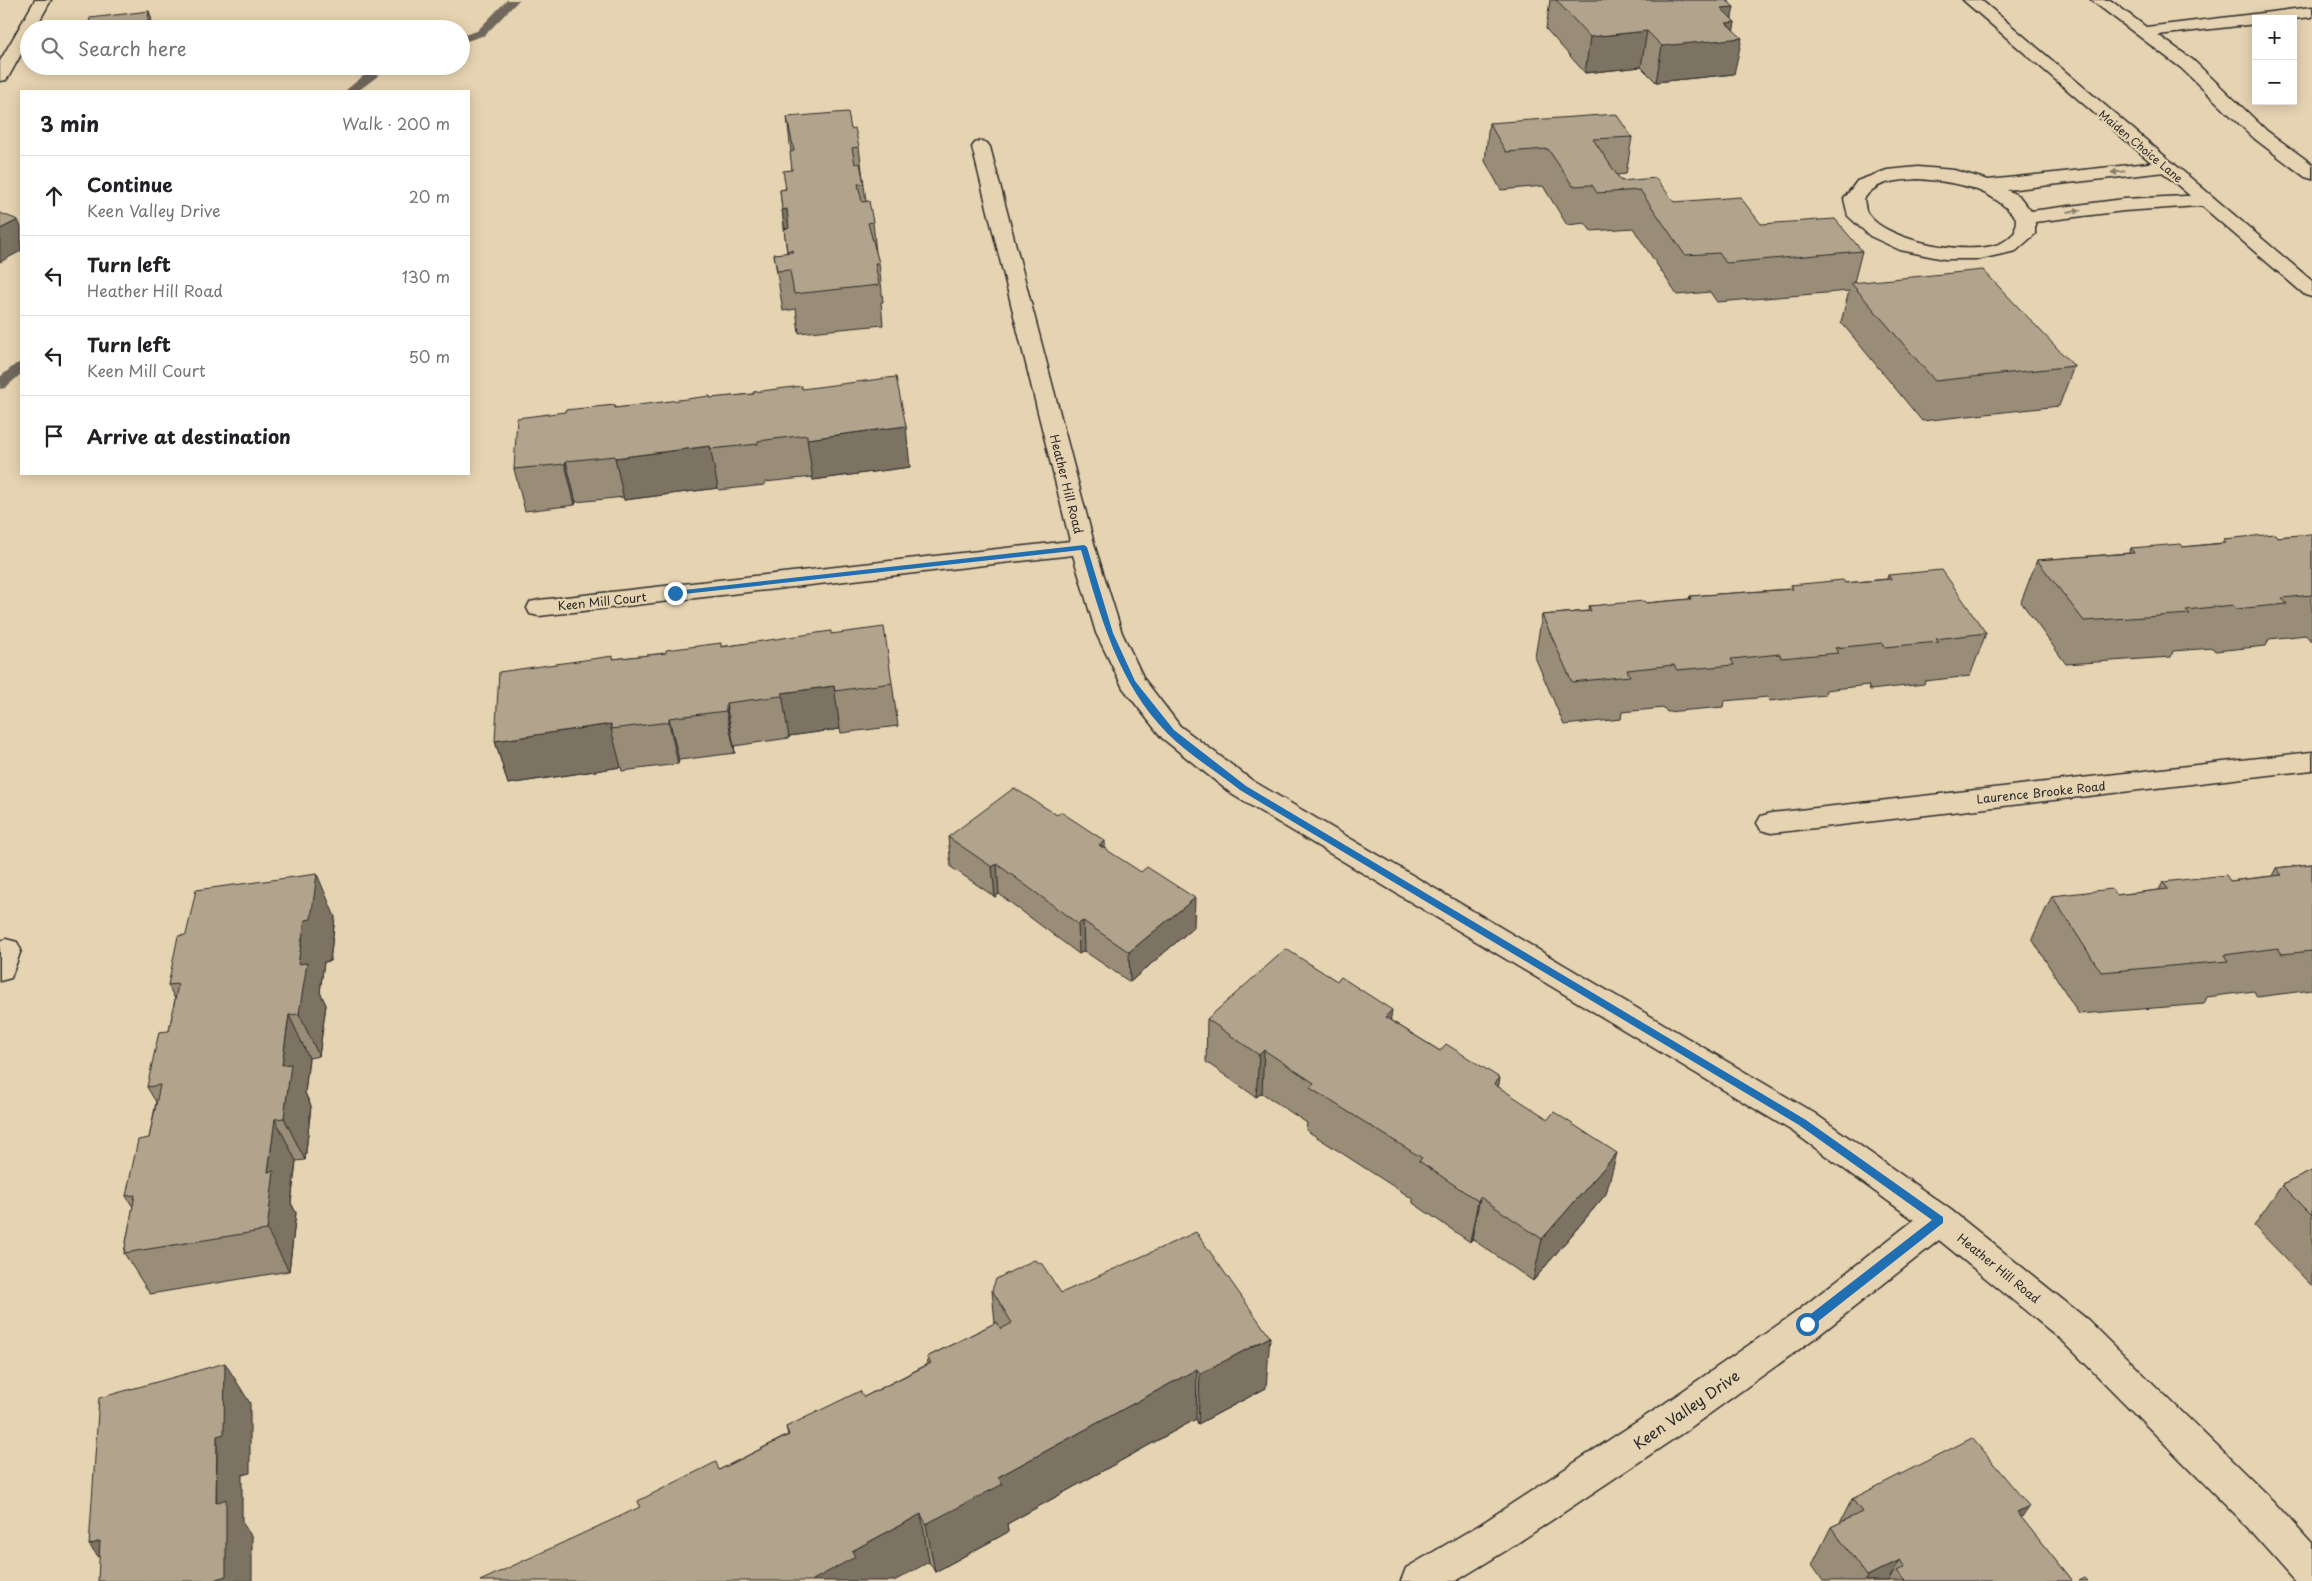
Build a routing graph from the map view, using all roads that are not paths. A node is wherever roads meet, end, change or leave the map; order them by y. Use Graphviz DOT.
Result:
graph roads {
  1 [pos="43,0"];
  2 [pos="1970,0"];
  3 [pos="2099,0"];
  4 [pos="2312,12"];
  5 [pos="32,20"];
  6 [pos="2143,32"];
  7 [pos="20,41"];
  8 [pos="0,76"];
  9 [pos="982,147"];
  10 [pos="2167,167"];
  11 [pos="2312,173"];
  12 [pos="1987,186"];
  13 [pos="2206,201"];
  14 [pos="2026,217"];
  15 [pos="2312,291"];
  16 [pos="1084,547"];
  17 [pos="539,608"];
  18 [pos="2312,761"];
  19 [pos="1771,823"];
  20 [pos="1940,1220"];
  21 [pos="2312,1572"];
  22 [pos="1420,1581"];
  1 -- 5 [label="street"];
  2 -- 10 [label="street, Maiden Choice Lane"];
  3 -- 6 [label="street"];
  4 -- 6 [label="street"];
  6 -- 11 [label="street"];
  7 -- 8 [label="street"];
  9 -- 16 [label="street, Heather Hill Road"];
  10 -- 12 [label="street, one-way"];
  10 -- 13 [label="street, Maiden Choice Lane"];
  12 -- 14 [label="street"];
  12 -- 14 [label="street"];
  14 -- 13 [label="street, one-way"];
  13 -- 15 [label="street, Maiden Choice Lane"];
  16 -- 17 [label="street, Keen Mill Court"];
  16 -- 20 [label="street, Heather Hill Road"];
  18 -- 19 [label="street, Laurence Brooke Road"];
  20 -- 21 [label="street, Heather Hill Road"];
  20 -- 22 [label="street, Keen Valley Drive"];
}
